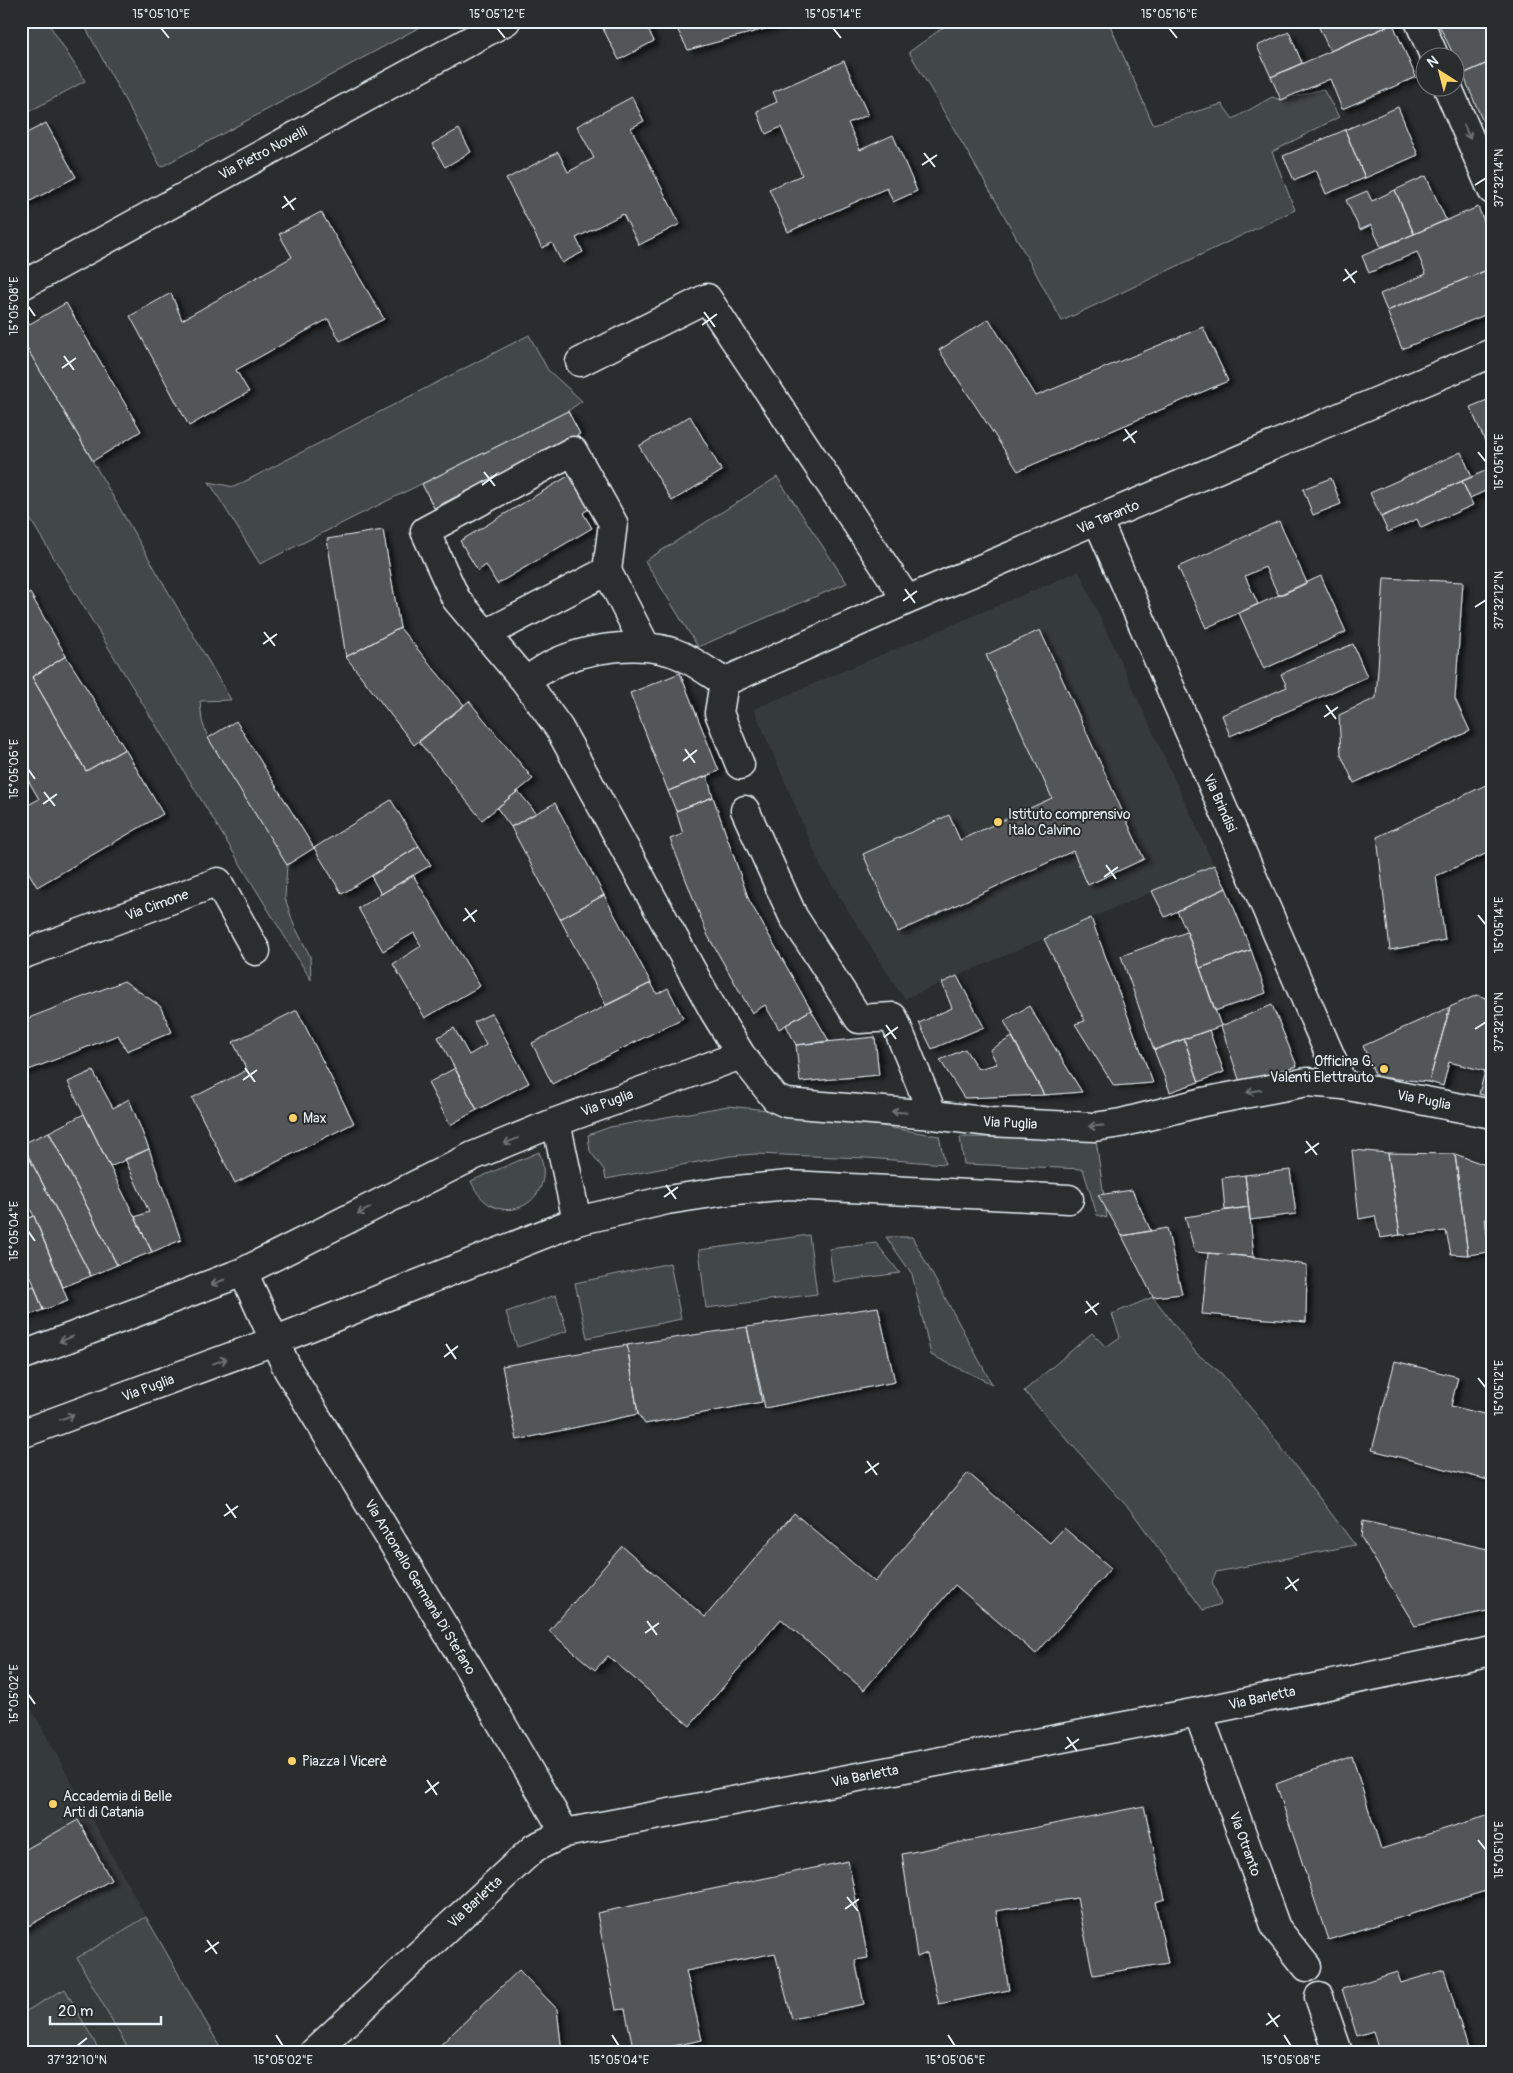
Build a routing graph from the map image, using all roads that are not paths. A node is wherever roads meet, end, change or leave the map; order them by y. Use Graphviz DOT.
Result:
graph roads {
  1 [pos="506,21"];
  2 [pos="1419,21"];
  3 [pos="1431,48"];
  4 [pos="1452,98"];
  5 [pos="1492,190"];
  6 [pos="21,286"];
  7 [pos="1492,353"];
  8 [pos="580,362"];
  9 [pos="1098,521"];
  10 [pos="607,571"];
  11 [pos="907,600"];
  12 [pos="486,634"];
  13 [pos="646,647"];
  14 [pos="525,681"];
  15 [pos="724,682"];
  16 [pos="740,766"];
  17 [pos="745,810"];
  18 [pos="256,951"];
  19 [pos="21,954"];
  20 [pos="741,1055"];
  21 [pos="1343,1085"];
  22 [pos="1492,1114"];
  23 [pos="934,1115"];
  24 [pos="556,1122"];
  25 [pos="1069,1199"];
  26 [pos="577,1221"];
  27 [pos="243,1272"];
  28 [pos="274,1341"];
  29 [pos="21,1356"];
  30 [pos="21,1434"];
  31 [pos="1492,1650"];
  32 [pos="1198,1712"];
  33 [pos="565,1833"];
  34 [pos="1307,1967"];
  35 [pos="1320,1997"];
  36 [pos="314,2052"];
  37 [pos="1338,2052"];
  1 -- 6 [label="street, Via Pietro Novelli"];
  2 -- 3 [label="street"];
  4 -- 5 [label="street, one-way"];
  7 -- 9 [label="street, Via Taranto"];
  8 -- 11 [label="street"];
  9 -- 11 [label="street, Via Taranto"];
  9 -- 21 [label="street, Via Brindisi"];
  10 -- 12 [label="street"];
  10 -- 12 [label="street"];
  10 -- 13 [label="street"];
  11 -- 15 [label="street, Via Taranto"];
  12 -- 14 [label="street"];
  13 -- 14 [label="street"];
  13 -- 15 [label="street"];
  14 -- 20 [label="street"];
  15 -- 16 [label="street"];
  17 -- 23 [label="street"];
  18 -- 19 [label="street, Via Cimone"];
  23 -- 20 [label="street, Via Puglia, one-way"];
  20 -- 24 [label="street, Via Puglia"];
  21 -- 22 [label="street, Via Puglia"];
  21 -- 23 [label="street, Via Puglia, one-way"];
  24 -- 26 [label="street"];
  24 -- 27 [label="street, Via Puglia, one-way"];
  25 -- 26 [label="street, Via Puglia"];
  26 -- 28 [label="street, Via Puglia"];
  27 -- 28 [label="street"];
  27 -- 29 [label="street, Via Puglia, one-way"];
  30 -- 28 [label="street, Via Puglia, one-way"];
  28 -- 33 [label="street, Via Antonello Germanà Di Stefano"];
  31 -- 32 [label="street, Via Barletta"];
  32 -- 33 [label="street, Via Barletta"];
  32 -- 34 [label="street, Via Otranto"];
  33 -- 36 [label="street, Via Barletta"];
  35 -- 37 [label="street"];
}
